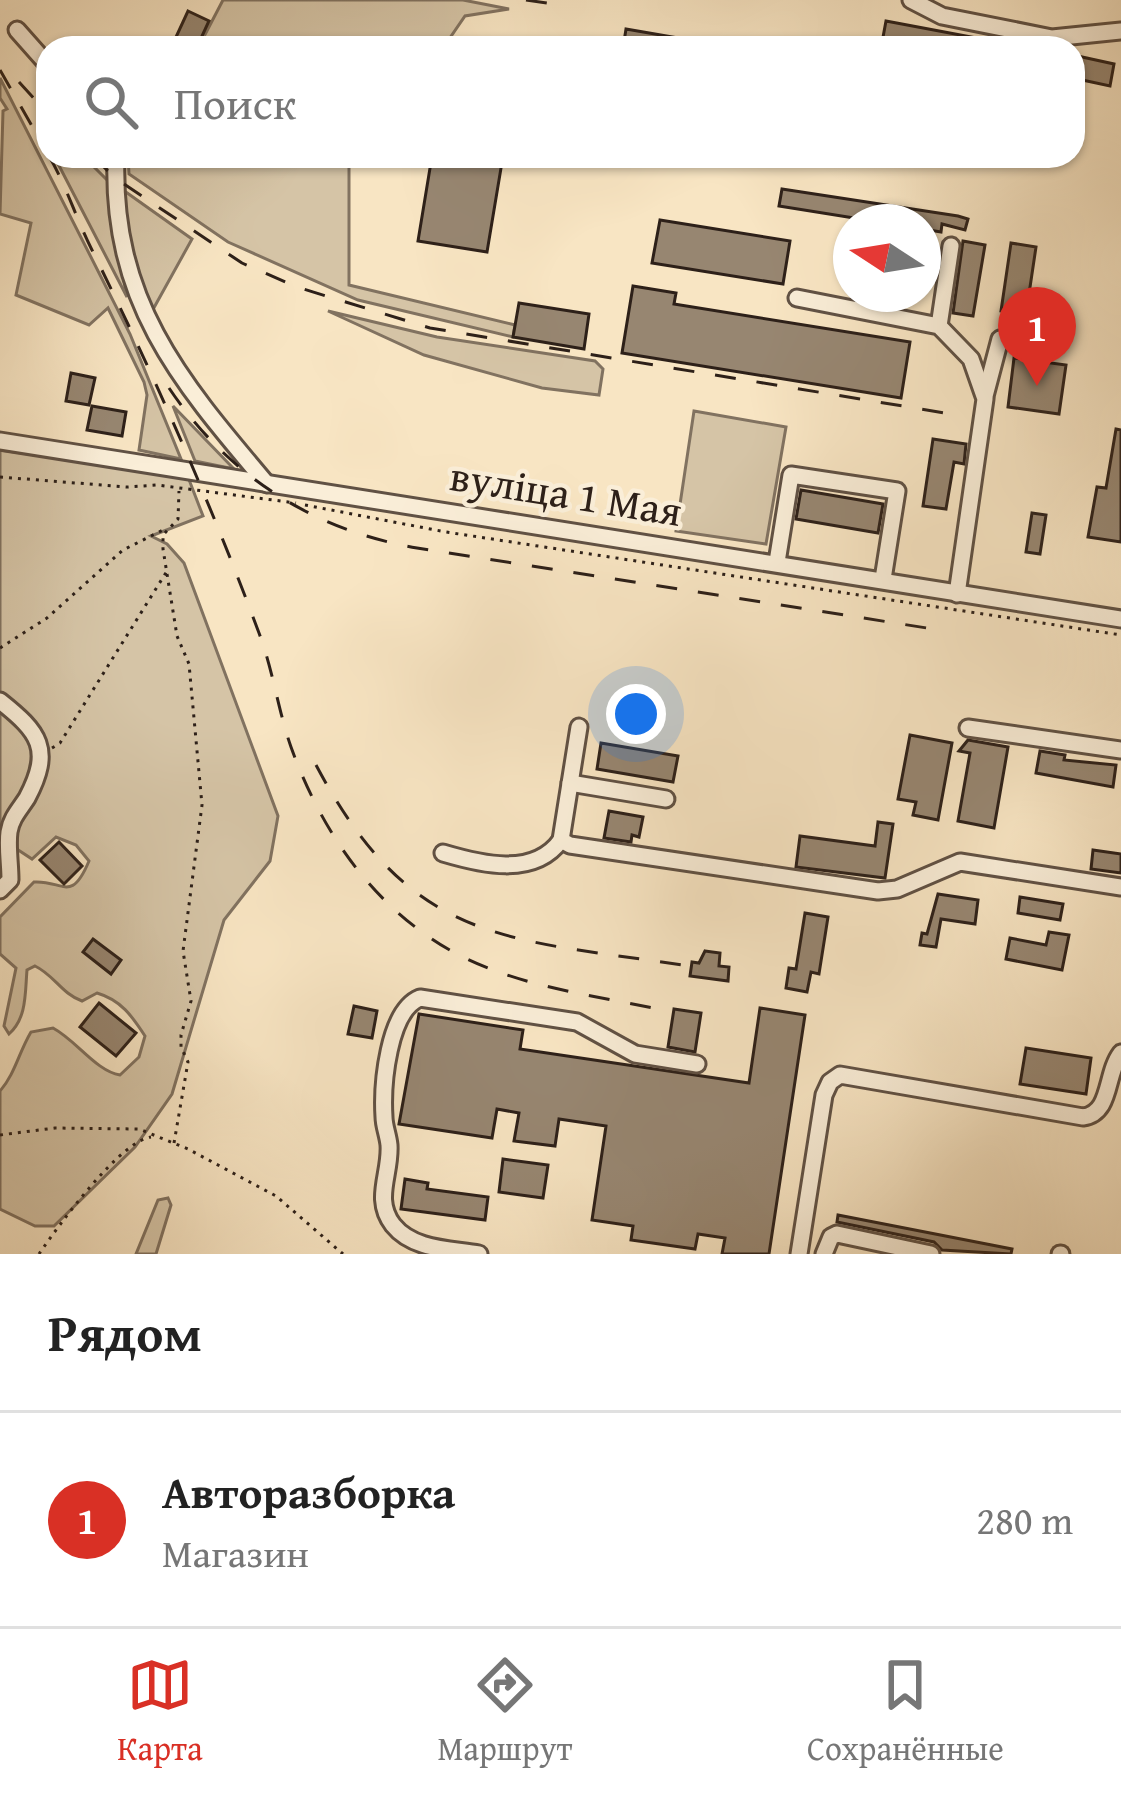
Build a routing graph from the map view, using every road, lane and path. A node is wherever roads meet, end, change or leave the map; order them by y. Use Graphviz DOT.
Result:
graph roads {
  1 [pos="911,0"];
  2 [pos="17,30"];
  3 [pos="1121,31"];
  4 [pos="1042,36"];
  5 [pos="1072,36"];
  6 [pos="36,51"];
  7 [pos="117,168"];
  8 [pos="951,246"];
  9 [pos="797,298"];
  10 [pos="939,326"];
  11 [pos="1000,339"];
  12 [pos="985,399"];
  13 [pos="0,441"];
  14 [pos="0,477"];
  15 [pos="267,484"];
  16 [pos="178,489"];
  17 [pos="167,529"];
  18 [pos="777,562"];
  19 [pos="168,569"];
  20 [pos="883,579"];
  21 [pos="957,594"];
  22 [pos="1121,620"];
  23 [pos="1121,635"];
  24 [pos="0,647"];
  25 [pos="0,701"];
  26 [pos="580,727"];
  27 [pos="968,728"];
  28 [pos="1121,750"];
  29 [pos="42,751"];
  30 [pos="571,783"];
  31 [pos="666,799"];
  32 [pos="561,841"];
  33 [pos="443,853"];
  34 [pos="1121,887"];
  35 [pos="0,890"];
  36 [pos="1121,1053"];
  37 [pos="697,1064"];
  38 [pos="0,1135"];
  39 [pos="157,1136"];
  40 [pos="174,1143"];
  41 [pos="39,1254"];
  42 [pos="343,1254"];
  43 [pos="479,1254"];
  44 [pos="799,1254"];
  45 [pos="824,1254"];
  46 [pos="931,1254"];
  1 -- 4 [label="street"];
  2 -- 6 [label="street"];
  3 -- 5 [label="street"];
  7 -- 15 [label="street"];
  8 -- 10 [label="street"];
  9 -- 10 [label="street"];
  10 -- 12 [label="street"];
  11 -- 12 [label="street"];
  12 -- 21 [label="street"];
  13 -- 15 [label="street, вуліца 1 Мая"];
  14 -- 16 [label="path"];
  15 -- 18 [label="street, вуліца 1 Мая"];
  16 -- 17 [label="path"];
  16 -- 23 [label="path"];
  17 -- 19 [label="path"];
  17 -- 24 [label="path"];
  18 -- 20 [label="street, вуліца 1 Мая"];
  18 -- 20 [label="street"];
  19 -- 29 [label="path"];
  19 -- 40 [label="path"];
  20 -- 21 [label="street, вуліца 1 Мая"];
  21 -- 22 [label="street, вуліца 1 Мая"];
  25 -- 29 [label="street"];
  26 -- 30 [label="street"];
  27 -- 28 [label="street"];
  29 -- 35 [label="street"];
  30 -- 31 [label="street"];
  30 -- 32 [label="street"];
  32 -- 33 [label="street"];
  32 -- 34 [label="street"];
  36 -- 44 [label="street"];
  37 -- 43 [label="street"];
  38 -- 39 [label="path"];
  39 -- 40 [label="path"];
  39 -- 41 [label="path"];
  40 -- 42 [label="path"];
  45 -- 46 [label="street"];
}
